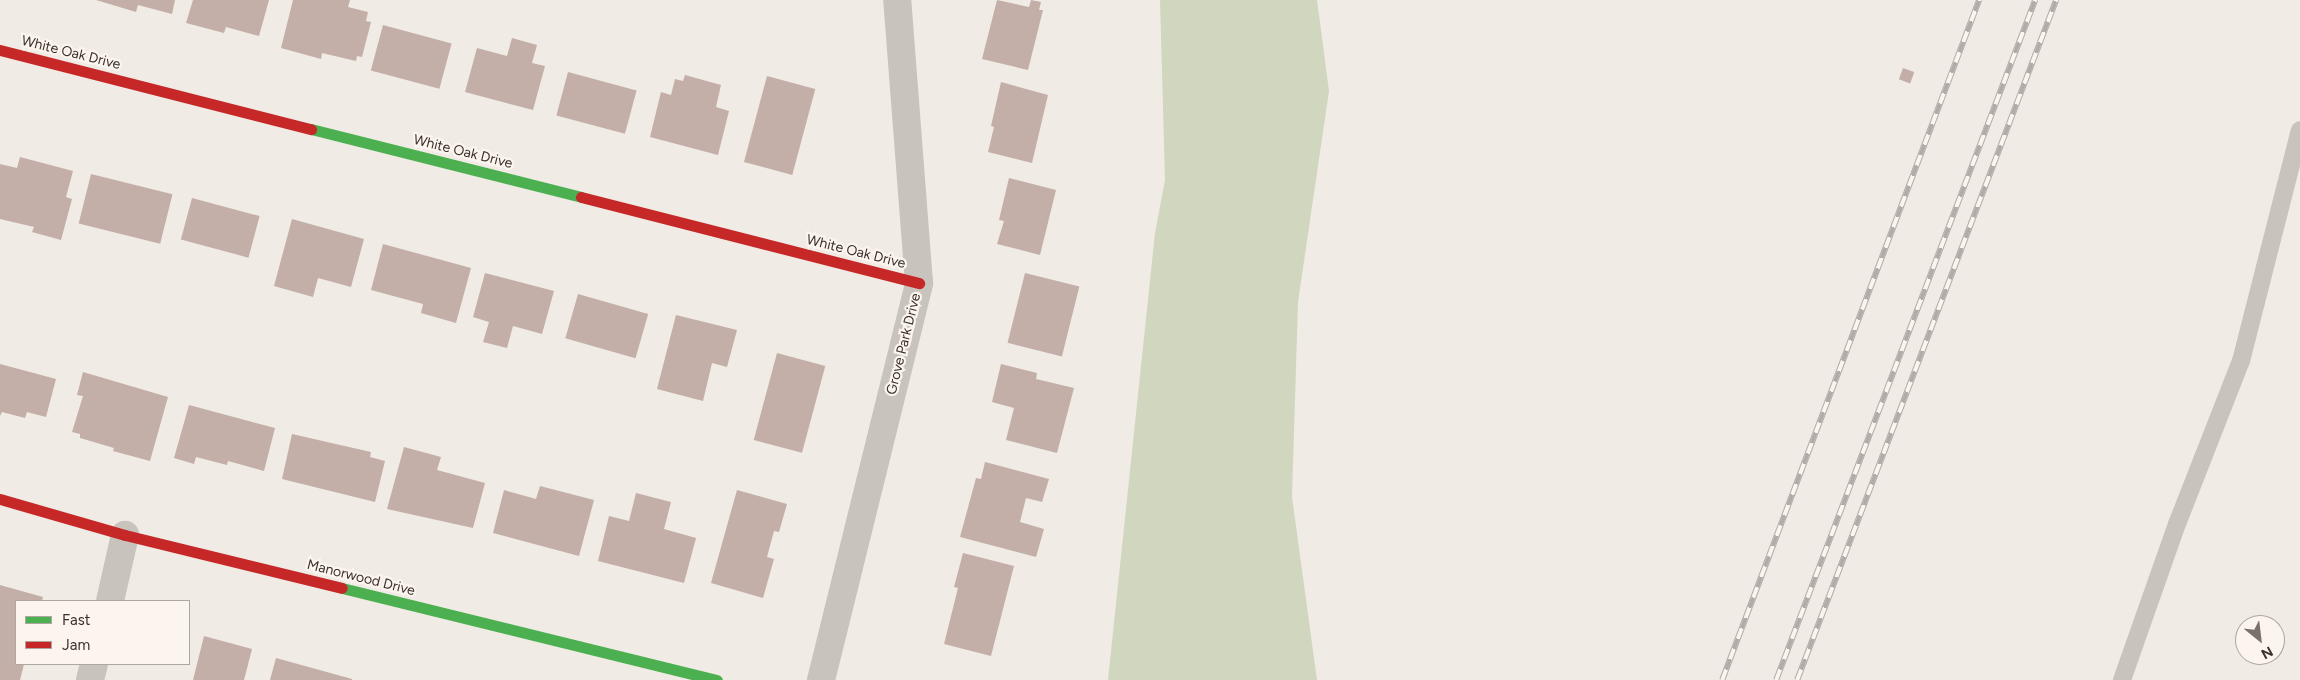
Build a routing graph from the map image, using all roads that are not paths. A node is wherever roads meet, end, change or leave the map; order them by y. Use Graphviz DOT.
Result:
graph roads {
  1 [pos="898,0"];
  2 [pos="0,50"];
  3 [pos="2300,130"];
  4 [pos="919,284"];
  5 [pos="0,499"];
  6 [pos="126,535"];
  7 [pos="110,600"];
  8 [pos="94,665"];
  9 [pos="90,680"];
  10 [pos="717,680"];
  11 [pos="821,680"];
  12 [pos="2122,680"];
  1 -- 4 [label="street, Grove Park Drive"];
  2 -- 4 [label="street, White Oak Drive"];
  3 -- 12 [label="lane"];
  4 -- 11 [label="street, Grove Park Drive"];
  5 -- 6 [label="street, Manorwood Drive"];
  6 -- 7 [label="street"];
  6 -- 10 [label="street, Manorwood Drive"];
  8 -- 9 [label="street"];
}
